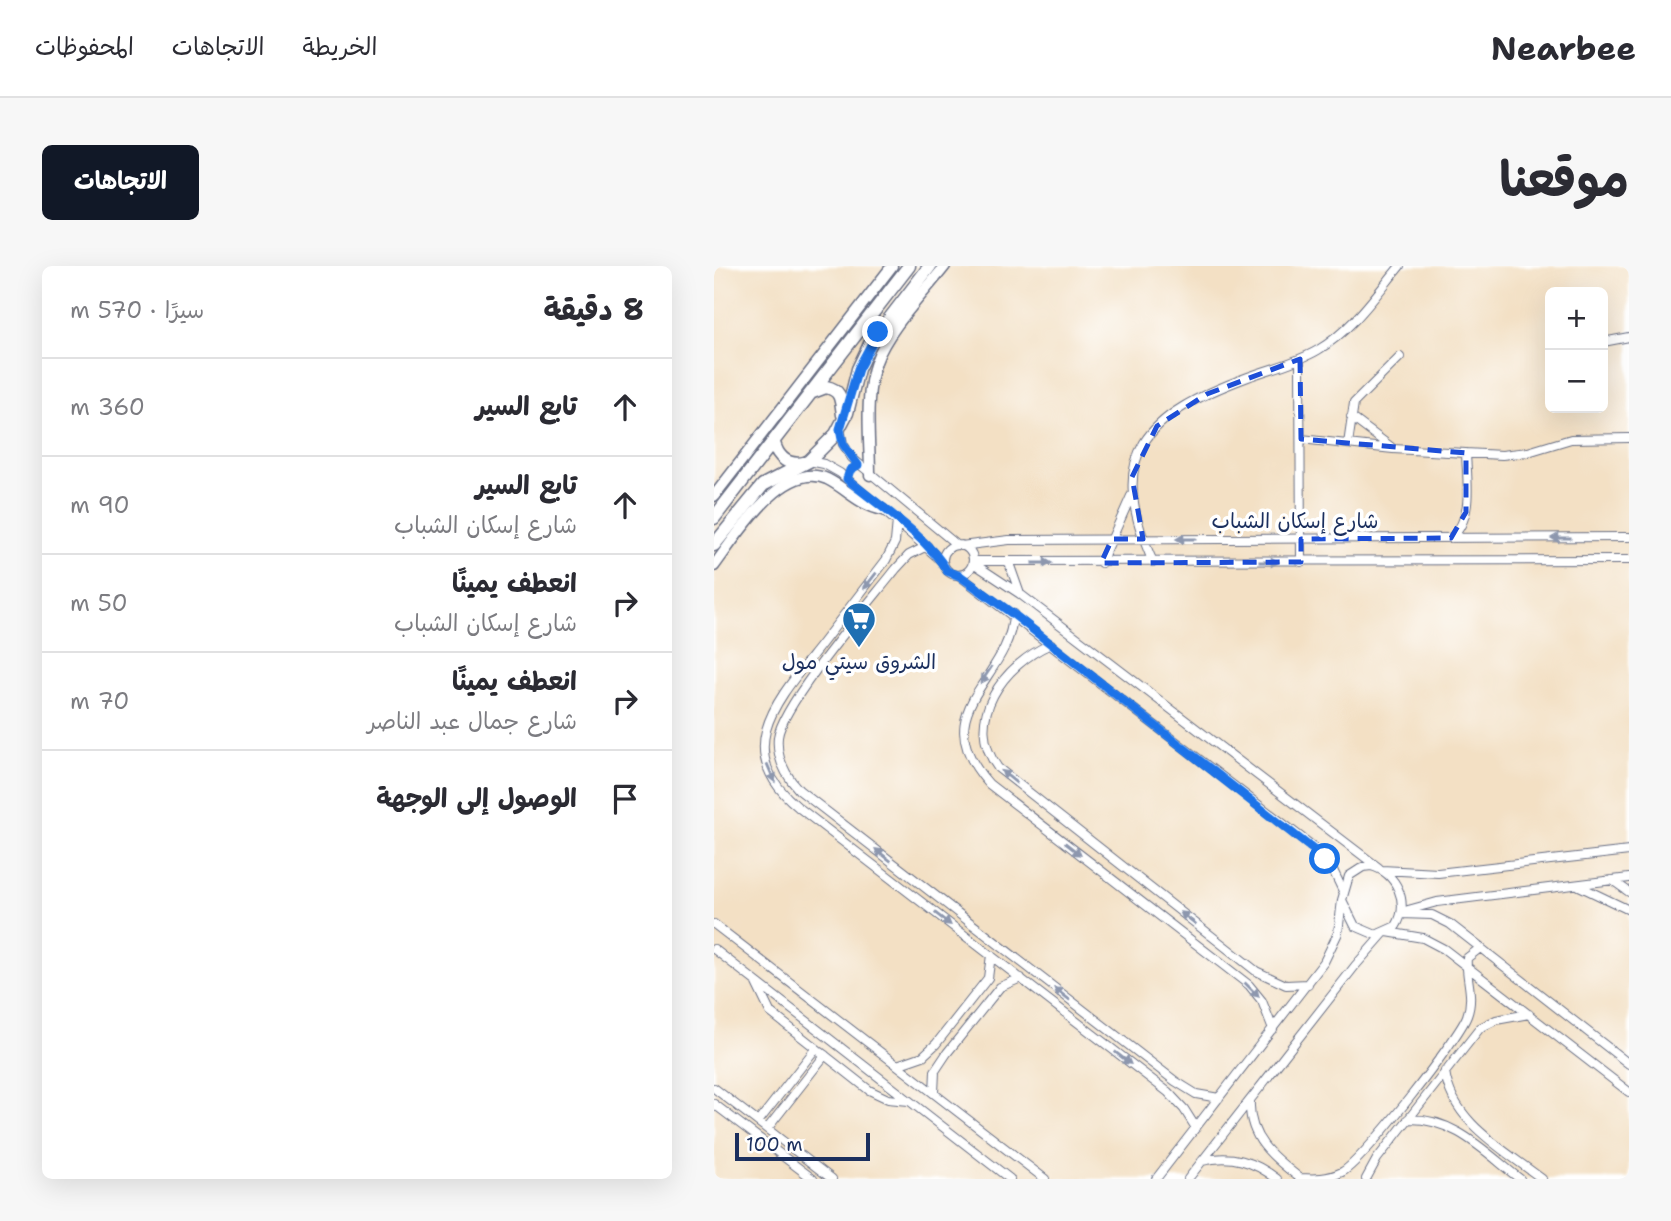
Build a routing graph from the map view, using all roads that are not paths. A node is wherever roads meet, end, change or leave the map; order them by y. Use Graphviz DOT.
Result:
graph roads {
  1 [pos="892,266"];
  2 [pos="909,266"];
  3 [pos="930,266"];
  4 [pos="945,266"];
  5 [pos="1400,266"];
  6 [pos="1629,337"];
  7 [pos="1608,341"];
  8 [pos="847,346"];
  9 [pos="863,357"];
  10 [pos="1400,357"];
  11 [pos="1300,359"];
  12 [pos="812,393"];
  13 [pos="1351,418"];
  14 [pos="844,422"];
  15 [pos="1629,438"];
  16 [pos="1300,439"];
  17 [pos="774,443"];
  18 [pos="1348,444"];
  19 [pos="1393,449"];
  20 [pos="1466,453"];
  21 [pos="809,461"];
  22 [pos="858,465"];
  23 [pos="748,474"];
  24 [pos="870,475"];
  25 [pos="847,479"];
  26 [pos="763,485"];
  27 [pos="714,496"];
  28 [pos="1131,496"];
  29 [pos="883,510"];
  30 [pos="714,517"];
  31 [pos="897,521"];
  32 [pos="1629,537"];
  33 [pos="1451,538"];
  34 [pos="1112,539"];
  35 [pos="1144,539"];
  36 [pos="1301,539"];
  37 [pos="714,545"];
  38 [pos="927,546"];
  39 [pos="959,546"];
  40 [pos="1629,560"];
  41 [pos="943,562"];
  42 [pos="973,562"];
  43 [pos="1153,562"];
  44 [pos="1301,562"];
  45 [pos="1009,563"];
  46 [pos="1101,563"];
  47 [pos="714,566"];
  48 [pos="960,576"];
  49 [pos="1020,594"];
  50 [pos="1013,614"];
  51 [pos="1051,644"];
  52 [pos="1629,851"];
  53 [pos="1380,869"];
  54 [pos="1629,878"];
  55 [pos="1612,880"];
  56 [pos="1577,885"];
  57 [pos="1629,892"];
  58 [pos="1342,896"];
  59 [pos="1629,910"];
  60 [pos="1401,914"];
  61 [pos="714,924"];
  62 [pos="1386,933"];
  63 [pos="1480,948"];
  64 [pos="714,949"];
  65 [pos="990,955"];
  66 [pos="1467,966"];
  67 [pos="1021,978"];
  68 [pos="755,981"];
  69 [pos="1308,984"];
  70 [pos="1529,1014"];
  71 [pos="1273,1029"];
  72 [pos="1458,1034"];
  73 [pos="1468,1042"];
  74 [pos="816,1048"];
  75 [pos="825,1055"];
  76 [pos="1629,1064"];
  77 [pos="897,1065"];
  78 [pos="1445,1071"];
  79 [pos="714,1088"];
  80 [pos="1629,1092"];
  81 [pos="934,1093"];
  82 [pos="1219,1098"];
  83 [pos="1250,1100"];
  84 [pos="910,1101"];
  85 [pos="732,1102"];
  86 [pos="714,1104"];
  87 [pos="725,1112"];
  88 [pos="1408,1119"];
  89 [pos="758,1122"];
  90 [pos="1472,1124"];
  91 [pos="1196,1128"];
  92 [pos="767,1129"];
  93 [pos="1463,1134"];
  94 [pos="797,1152"];
  95 [pos="1361,1157"];
  96 [pos="1202,1161"];
  97 [pos="1277,1161"];
  98 [pos="790,1162"];
  99 [pos="1372,1166"];
  100 [pos="1268,1172"];
  101 [pos="1300,1178"];
  102 [pos="813,1179"];
  103 [pos="832,1179"];
  104 [pos="1010,1179"];
  105 [pos="1045,1179"];
  106 [pos="1156,1179"];
  107 [pos="1188,1179"];
  108 [pos="1277,1179"];
  109 [pos="1366,1179"];
  110 [pos="1520,1179"];
  111 [pos="1542,1179"];
  1 -- 27 [label="street"];
  2 -- 8 [label="main road"];
  3 -- 9 [label="main road"];
  4 -- 24 [label="street"];
  5 -- 11 [label="street"];
  6 -- 7 [label="street"];
  8 -- 9 [label="main road"];
  8 -- 12 [label="main road"];
  9 -- 14 [label="main road"];
  10 -- 13 [label="street"];
  11 -- 16 [label="street"];
  11 -- 28 [label="street"];
  12 -- 14 [label="main road"];
  12 -- 17 [label="main road"];
  13 -- 18 [label="street"];
  13 -- 19 [label="street"];
  14 -- 21 [label="main road"];
  14 -- 22 [label="street"];
  15 -- 20 [label="street"];
  16 -- 18 [label="street"];
  16 -- 36 [label="street"];
  17 -- 21 [label="main road"];
  17 -- 23 [label="main road"];
  18 -- 19 [label="street"];
  19 -- 20 [label="street"];
  20 -- 33 [label="street"];
  21 -- 25 [label="street"];
  21 -- 26 [label="main road"];
  22 -- 24 [label="street"];
  22 -- 25 [label="street"];
  23 -- 26 [label="main road"];
  23 -- 30 [label="main road"];
  24 -- 39 [label="street"];
  25 -- 29 [label="street"];
  26 -- 37 [label="main road"];
  28 -- 34 [label="street"];
  28 -- 35 [label="street"];
  29 -- 31 [label="street"];
  29 -- 47 [label="street"];
  31 -- 38 [label="street"];
  31 -- 65 [label="street, one-way"];
  32 -- 33 [label="street, شارع إسكان الشباب, one-way"];
  33 -- 36 [label="street, شارع إسكان الشباب"];
  34 -- 35 [label="street, شارع إسكان الشباب"];
  34 -- 39 [label="street, شارع إسكان الشباب"];
  34 -- 46 [label="street"];
  36 -- 35 [label="street, شارع إسكان الشباب, one-way"];
  35 -- 43 [label="street"];
  36 -- 44 [label="street"];
  38 -- 41 [label="street"];
  82 -- 38 [label="street, one-way"];
  39 -- 41 [label="street"];
  39 -- 42 [label="street"];
  40 -- 44 [label="street, شارع إسكان الشباب"];
  41 -- 48 [label="street"];
  42 -- 45 [label="street, شارع إسكان الشباب"];
  42 -- 48 [label="street"];
  42 -- 49 [label="street"];
  43 -- 44 [label="street, شارع إسكان الشباب, one-way"];
  43 -- 46 [label="street, شارع إسكان الشباب"];
  45 -- 46 [label="street, شارع إسكان الشباب, one-way"];
  45 -- 49 [label="street"];
  48 -- 50 [label="street"];
  49 -- 53 [label="street"];
  50 -- 51 [label="street"];
  50 -- 71 [label="street, one-way"];
  51 -- 58 [label="street"];
  69 -- 51 [label="street, one-way"];
  52 -- 53 [label="street"];
  53 -- 58 [label="street"];
  53 -- 60 [label="street"];
  54 -- 55 [label="street"];
  55 -- 56 [label="street"];
  55 -- 57 [label="street"];
  56 -- 59 [label="street"];
  56 -- 60 [label="street"];
  58 -- 62 [label="street"];
  58 -- 69 [label="street"];
  60 -- 62 [label="street"];
  60 -- 63 [label="street"];
  61 -- 77 [label="street"];
  62 -- 66 [label="street"];
  62 -- 83 [label="street"];
  63 -- 66 [label="street"];
  63 -- 76 [label="street"];
  64 -- 68 [label="street"];
  65 -- 67 [label="street"];
  65 -- 77 [label="street"];
  66 -- 70 [label="street"];
  66 -- 72 [label="street"];
  67 -- 81 [label="street"];
  67 -- 91 [label="street, one-way"];
  68 -- 74 [label="street"];
  68 -- 84 [label="street"];
  69 -- 71 [label="street"];
  70 -- 73 [label="street"];
  70 -- 80 [label="street"];
  71 -- 82 [label="street"];
  72 -- 73 [label="street"];
  72 -- 95 [label="street"];
  73 -- 78 [label="street"];
  74 -- 75 [label="street"];
  74 -- 89 [label="street"];
  75 -- 84 [label="street"];
  75 -- 92 [label="street"];
  77 -- 81 [label="street"];
  78 -- 88 [label="street"];
  78 -- 90 [label="street"];
  79 -- 85 [label="street"];
  81 -- 105 [label="street"];
  82 -- 91 [label="street"];
  83 -- 96 [label="street"];
  83 -- 97 [label="street"];
  84 -- 104 [label="street"];
  85 -- 87 [label="street"];
  85 -- 89 [label="street"];
  86 -- 87 [label="street"];
  87 -- 98 [label="street"];
  88 -- 93 [label="street"];
  88 -- 99 [label="street"];
  89 -- 92 [label="street"];
  90 -- 93 [label="street"];
  90 -- 111 [label="street"];
  91 -- 106 [label="street"];
  92 -- 94 [label="street"];
  93 -- 110 [label="street"];
  94 -- 98 [label="street"];
  94 -- 103 [label="street"];
  95 -- 99 [label="street"];
  95 -- 101 [label="street"];
  96 -- 100 [label="street"];
  96 -- 107 [label="street"];
  97 -- 100 [label="street"];
  97 -- 101 [label="street"];
  98 -- 102 [label="street"];
  99 -- 109 [label="street"];
  100 -- 108 [label="street"];
}
